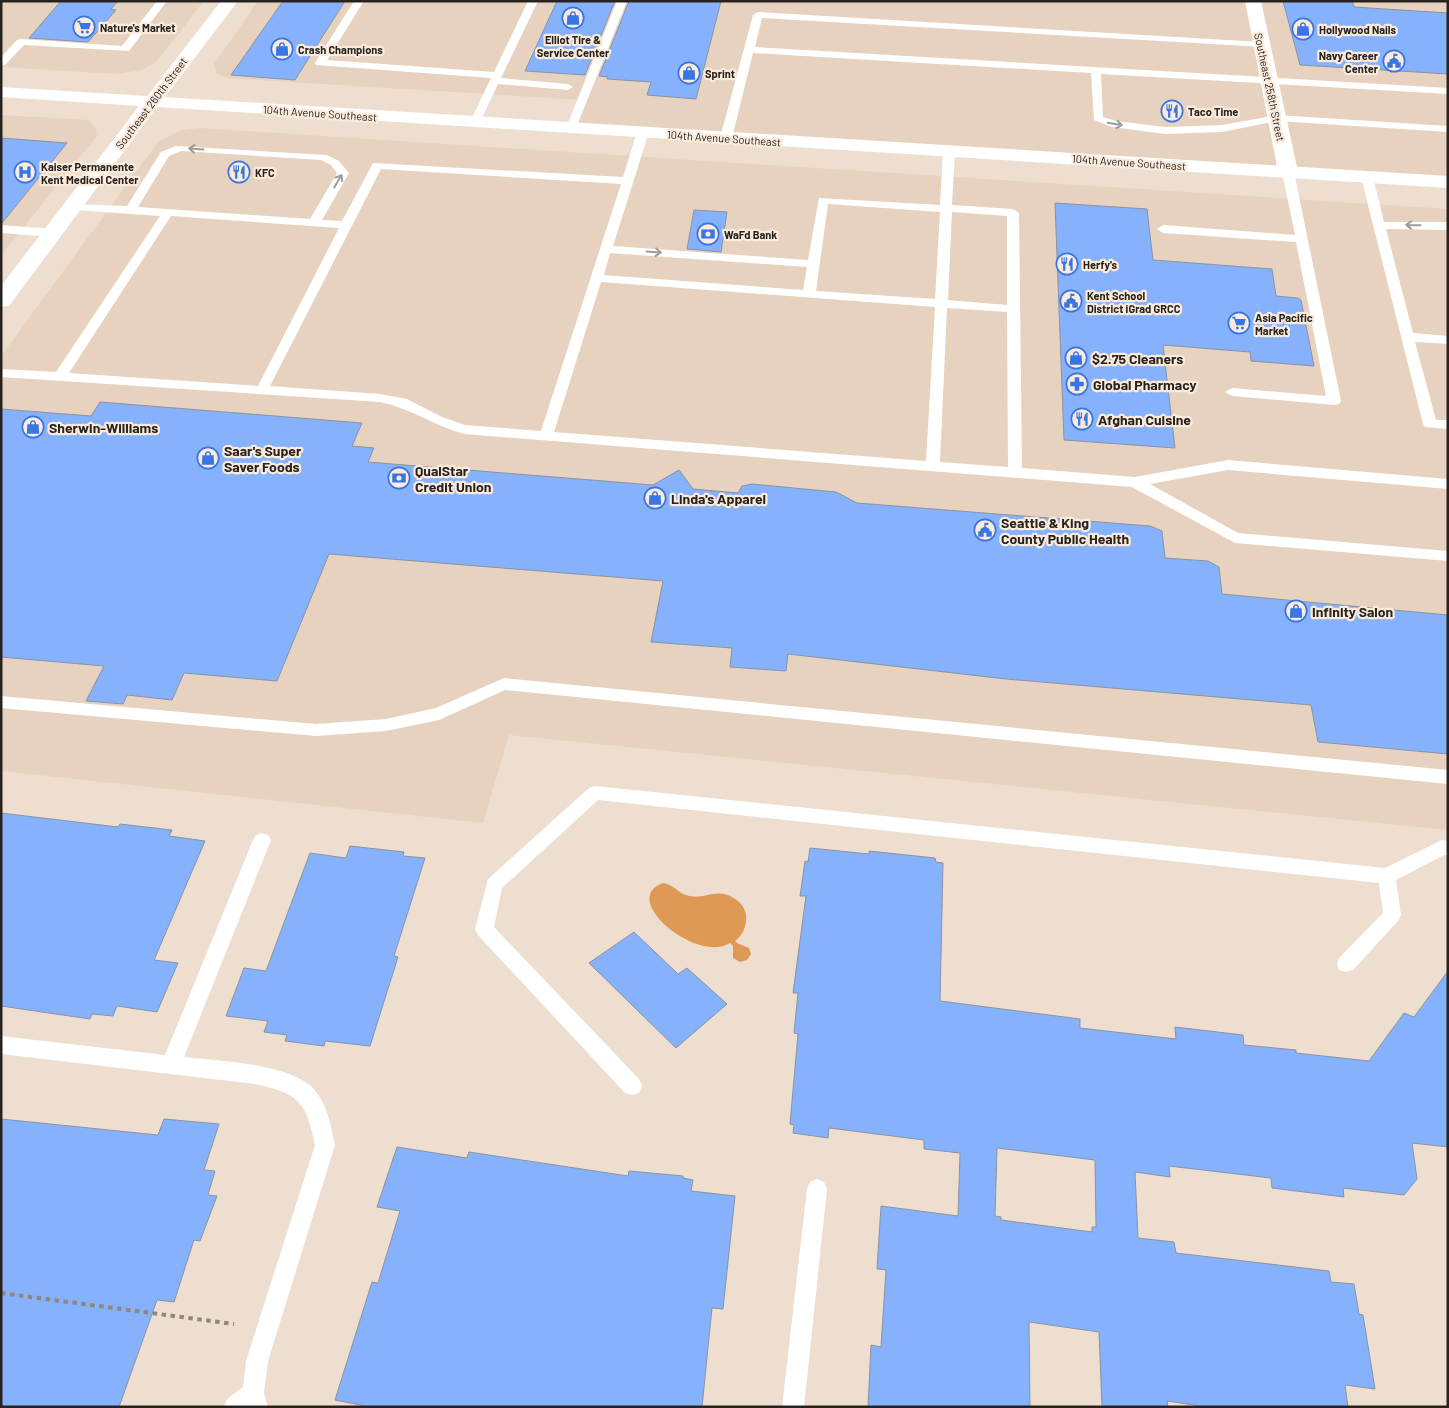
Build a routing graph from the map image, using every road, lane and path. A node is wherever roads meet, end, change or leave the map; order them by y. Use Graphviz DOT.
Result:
graph roads {
  1 [pos="162,1"];
  2 [pos="230,1"];
  3 [pos="359,1"];
  4 [pos="533,1"];
  5 [pos="622,1"];
  6 [pos="1252,1"];
  7 [pos="1261,45"];
  8 [pos="749,50"];
  9 [pos="1,63"];
  10 [pos="1096,70"];
  11 [pos="496,78"];
  12 [pos="1270,81"];
  13 [pos="568,86"];
  14 [pos="1,92"];
  15 [pos="1448,92"];
  16 [pos="152,102"];
  17 [pos="1277,118"];
  18 [pos="475,122"];
  19 [pos="571,128"];
  20 [pos="1448,129"];
  21 [pos="643,132"];
  22 [pos="726,138"];
  23 [pos="949,151"];
  24 [pos="1288,172"];
  25 [pos="1367,177"];
  26 [pos="627,181"];
  27 [pos="1448,182"];
  28 [pos="74,206"];
  29 [pos="946,209"];
  30 [pos="130,210"];
  31 [pos="168,212"];
  32 [pos="314,223"];
  33 [pos="346,225"];
  34 [pos="1379,225"];
  35 [pos="1448,226"];
  36 [pos="1,229"];
  37 [pos="1163,229"];
  38 [pos="53,232"];
  39 [pos="1301,239"];
  40 [pos="605,249"];
  41 [pos="814,264"];
  42 [pos="596,278"];
  43 [pos="809,294"];
  44 [pos="1,301"];
  45 [pos="941,304"];
  46 [pos="1013,309"];
  47 [pos="1408,337"];
  48 [pos="1448,340"];
  49 [pos="1,373"];
  50 [pos="60,377"];
  51 [pos="262,390"];
  52 [pos="1232,392"];
  53 [pos="1448,425"];
  54 [pos="546,436"];
  55 [pos="933,466"];
  56 [pos="1015,473"];
  57 [pos="1135,482"];
  58 [pos="1448,484"];
  59 [pos="1448,556"];
  60 [pos="1,702"];
  61 [pos="1448,777"];
  62 [pos="262,840"];
  63 [pos="1448,848"];
  64 [pos="1387,876"];
  65 [pos="1346,964"];
  66 [pos="1,1045"];
  67 [pos="170,1065"];
  68 [pos="632,1086"];
  69 [pos="817,1189"];
  70 [pos="1,1293"];
  71 [pos="267,1328"];
  72 [pos="248,1402"];
  73 [pos="793,1407"];
  1 -- 9 [label="lane"];
  2 -- 16 [label="street, Southeast 260th Street"];
  3 -- 11 [label="lane"];
  4 -- 11 [label="lane"];
  5 -- 19 [label="lane"];
  6 -- 7 [label="street, Southeast 258th Street"];
  7 -- 8 [label="lane"];
  7 -- 12 [label="street, Southeast 258th Street"];
  8 -- 10 [label="lane"];
  8 -- 22 [label="lane"];
  10 -- 12 [label="lane"];
  10 -- 17 [label="lane, one-way"];
  11 -- 13 [label="lane"];
  11 -- 18 [label="lane"];
  12 -- 15 [label="lane"];
  12 -- 17 [label="street, Southeast 258th Street"];
  14 -- 16 [label="street, 104th Avenue Southeast"];
  16 -- 18 [label="street, 104th Avenue Southeast"];
  16 -- 28 [label="street, Southeast 260th Street"];
  17 -- 20 [label="lane"];
  17 -- 24 [label="street, Southeast 258th Street"];
  18 -- 19 [label="street, 104th Avenue Southeast"];
  19 -- 21 [label="street, 104th Avenue Southeast"];
  21 -- 22 [label="street, 104th Avenue Southeast"];
  21 -- 26 [label="lane"];
  22 -- 23 [label="street, 104th Avenue Southeast"];
  23 -- 24 [label="street, 104th Avenue Southeast"];
  23 -- 29 [label="lane"];
  24 -- 25 [label="street, 104th Avenue Southeast"];
  24 -- 39 [label="lane"];
  25 -- 27 [label="street, 104th Avenue Southeast"];
  25 -- 34 [label="lane"];
  26 -- 33 [label="lane"];
  26 -- 40 [label="lane"];
  28 -- 30 [label="lane"];
  28 -- 38 [label="street, Southeast 260th Street"];
  29 -- 41 [label="lane"];
  29 -- 45 [label="lane"];
  29 -- 46 [label="lane"];
  30 -- 31 [label="lane"];
  32 -- 30 [label="lane, one-way"];
  31 -- 32 [label="lane"];
  31 -- 50 [label="lane"];
  32 -- 33 [label="lane"];
  33 -- 51 [label="lane"];
  35 -- 34 [label="lane, one-way"];
  34 -- 47 [label="lane"];
  36 -- 38 [label="lane"];
  37 -- 39 [label="lane"];
  38 -- 44 [label="street, Southeast 260th Street"];
  39 -- 52 [label="lane"];
  40 -- 41 [label="lane, one-way"];
  40 -- 42 [label="lane"];
  41 -- 43 [label="lane"];
  42 -- 43 [label="lane"];
  42 -- 54 [label="lane"];
  43 -- 45 [label="lane"];
  45 -- 46 [label="lane"];
  45 -- 55 [label="lane"];
  46 -- 56 [label="lane"];
  47 -- 48 [label="lane"];
  47 -- 53 [label="lane"];
  49 -- 50 [label="lane"];
  50 -- 51 [label="lane"];
  51 -- 54 [label="lane"];
  54 -- 55 [label="lane"];
  55 -- 56 [label="lane"];
  56 -- 57 [label="lane"];
  57 -- 58 [label="lane"];
  57 -- 59 [label="lane"];
  60 -- 61 [label="lane"];
  62 -- 67 [label="lane"];
  63 -- 64 [label="lane"];
  64 -- 65 [label="lane"];
  64 -- 68 [label="lane"];
  66 -- 67 [label="lane"];
  67 -- 71 [label="lane"];
  69 -- 73 [label="lane"];
  70 -- 71 [label="path"];
  71 -- 72 [label="lane"];
}
